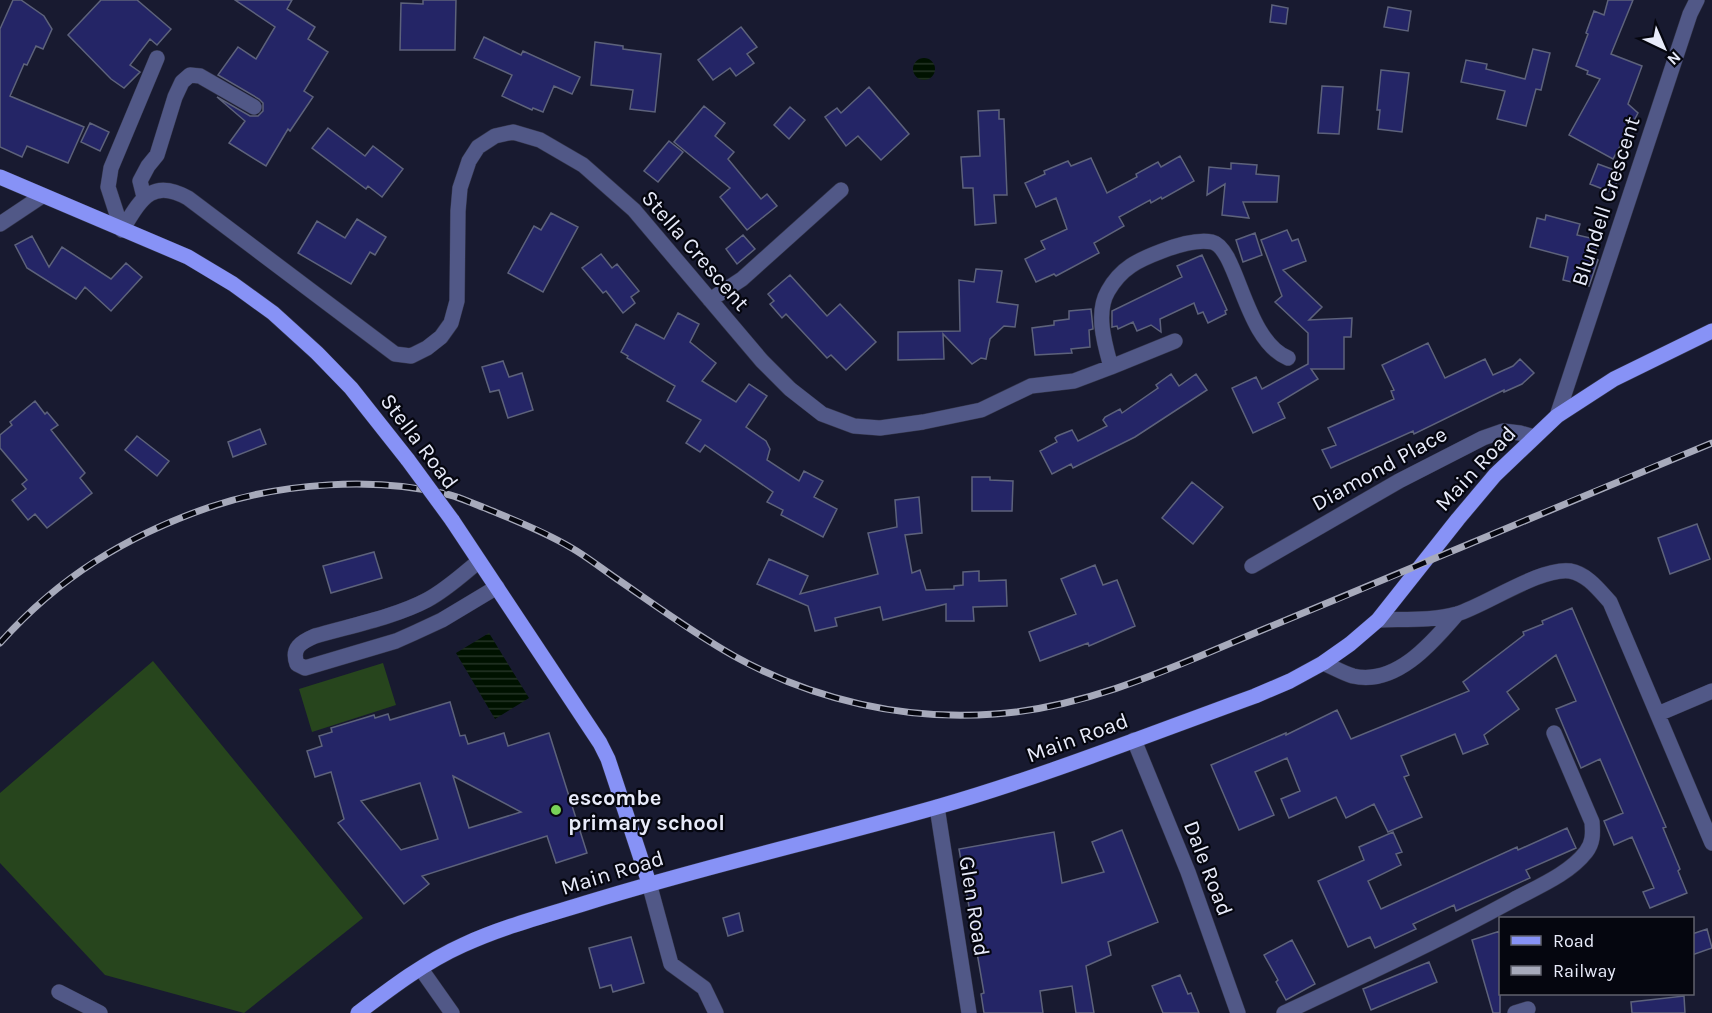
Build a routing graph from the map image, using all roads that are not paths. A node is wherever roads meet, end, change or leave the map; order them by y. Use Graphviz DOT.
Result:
graph roads {
  1 [pos="1697,0"];
  2 [pos="157,58"];
  3 [pos="254,107"];
  4 [pos="0,177"];
  5 [pos="841,190"];
  6 [pos="42,196"];
  7 [pos="144,197"];
  8 [pos="0,224"];
  9 [pos="123,230"];
  10 [pos="710,300"];
  11 [pos="1712,332"];
  12 [pos="1175,341"];
  13 [pos="1288,358"];
  14 [pos="1111,367"];
  15 [pos="1557,416"];
  16 [pos="1534,437"];
  17 [pos="479,561"];
  18 [pos="1252,566"];
  19 [pos="497,586"];
  20 [pos="1457,614"];
  21 [pos="386,615"];
  22 [pos="1378,620"];
  23 [pos="396,641"];
  24 [pos="1323,663"];
  25 [pos="1712,691"];
  26 [pos="1658,714"];
  27 [pos="1554,733"];
  28 [pos="1134,740"];
  29 [pos="937,807"];
  30 [pos="1712,843"];
  31 [pos="649,883"];
  32 [pos="421,969"];
  33 [pos="59,993"];
  34 [pos="100,1013"];
  35 [pos="358,1013"];
  36 [pos="452,1013"];
  37 [pos="716,1013"];
  38 [pos="969,1013"];
  39 [pos="1238,1013"];
  40 [pos="1284,1013"];
  1 -- 15 [label="street, Blundell Crescent"];
  2 -- 9 [label="street"];
  3 -- 7 [label="street"];
  4 -- 6 [label="main road, Stella Road"];
  5 -- 10 [label="street"];
  6 -- 8 [label="street"];
  6 -- 9 [label="main road, Stella Road"];
  7 -- 9 [label="street"];
  7 -- 10 [label="street, Stella Crescent"];
  9 -- 17 [label="main road, Stella Road, bridge"];
  10 -- 14 [label="street, Stella Crescent"];
  11 -- 15 [label="main road, Main Road"];
  12 -- 14 [label="street, Stella Crescent"];
  13 -- 14 [label="street"];
  15 -- 16 [label="main road, Main Road"];
  16 -- 18 [label="street, Diamond Place"];
  16 -- 22 [label="main road, Main Road"];
  17 -- 19 [label="main road, Stella Road"];
  17 -- 21 [label="street"];
  19 -- 23 [label="street"];
  19 -- 31 [label="main road, Stella Road"];
  20 -- 22 [label="street"];
  20 -- 24 [label="street"];
  20 -- 26 [label="street"];
  21 -- 23 [label="street"];
  21 -- 23 [label="street"];
  22 -- 24 [label="main road, Main Road"];
  24 -- 28 [label="main road, Main Road"];
  25 -- 26 [label="street"];
  26 -- 30 [label="street"];
  27 -- 40 [label="street"];
  28 -- 29 [label="main road, Main Road"];
  28 -- 39 [label="street, Dale Road"];
  29 -- 31 [label="main road, Main Road"];
  29 -- 38 [label="street, Glen Road"];
  31 -- 32 [label="main road, Main Road"];
  31 -- 37 [label="street"];
  32 -- 35 [label="main road, Main Road"];
  32 -- 36 [label="street"];
  33 -- 34 [label="street"];
}
